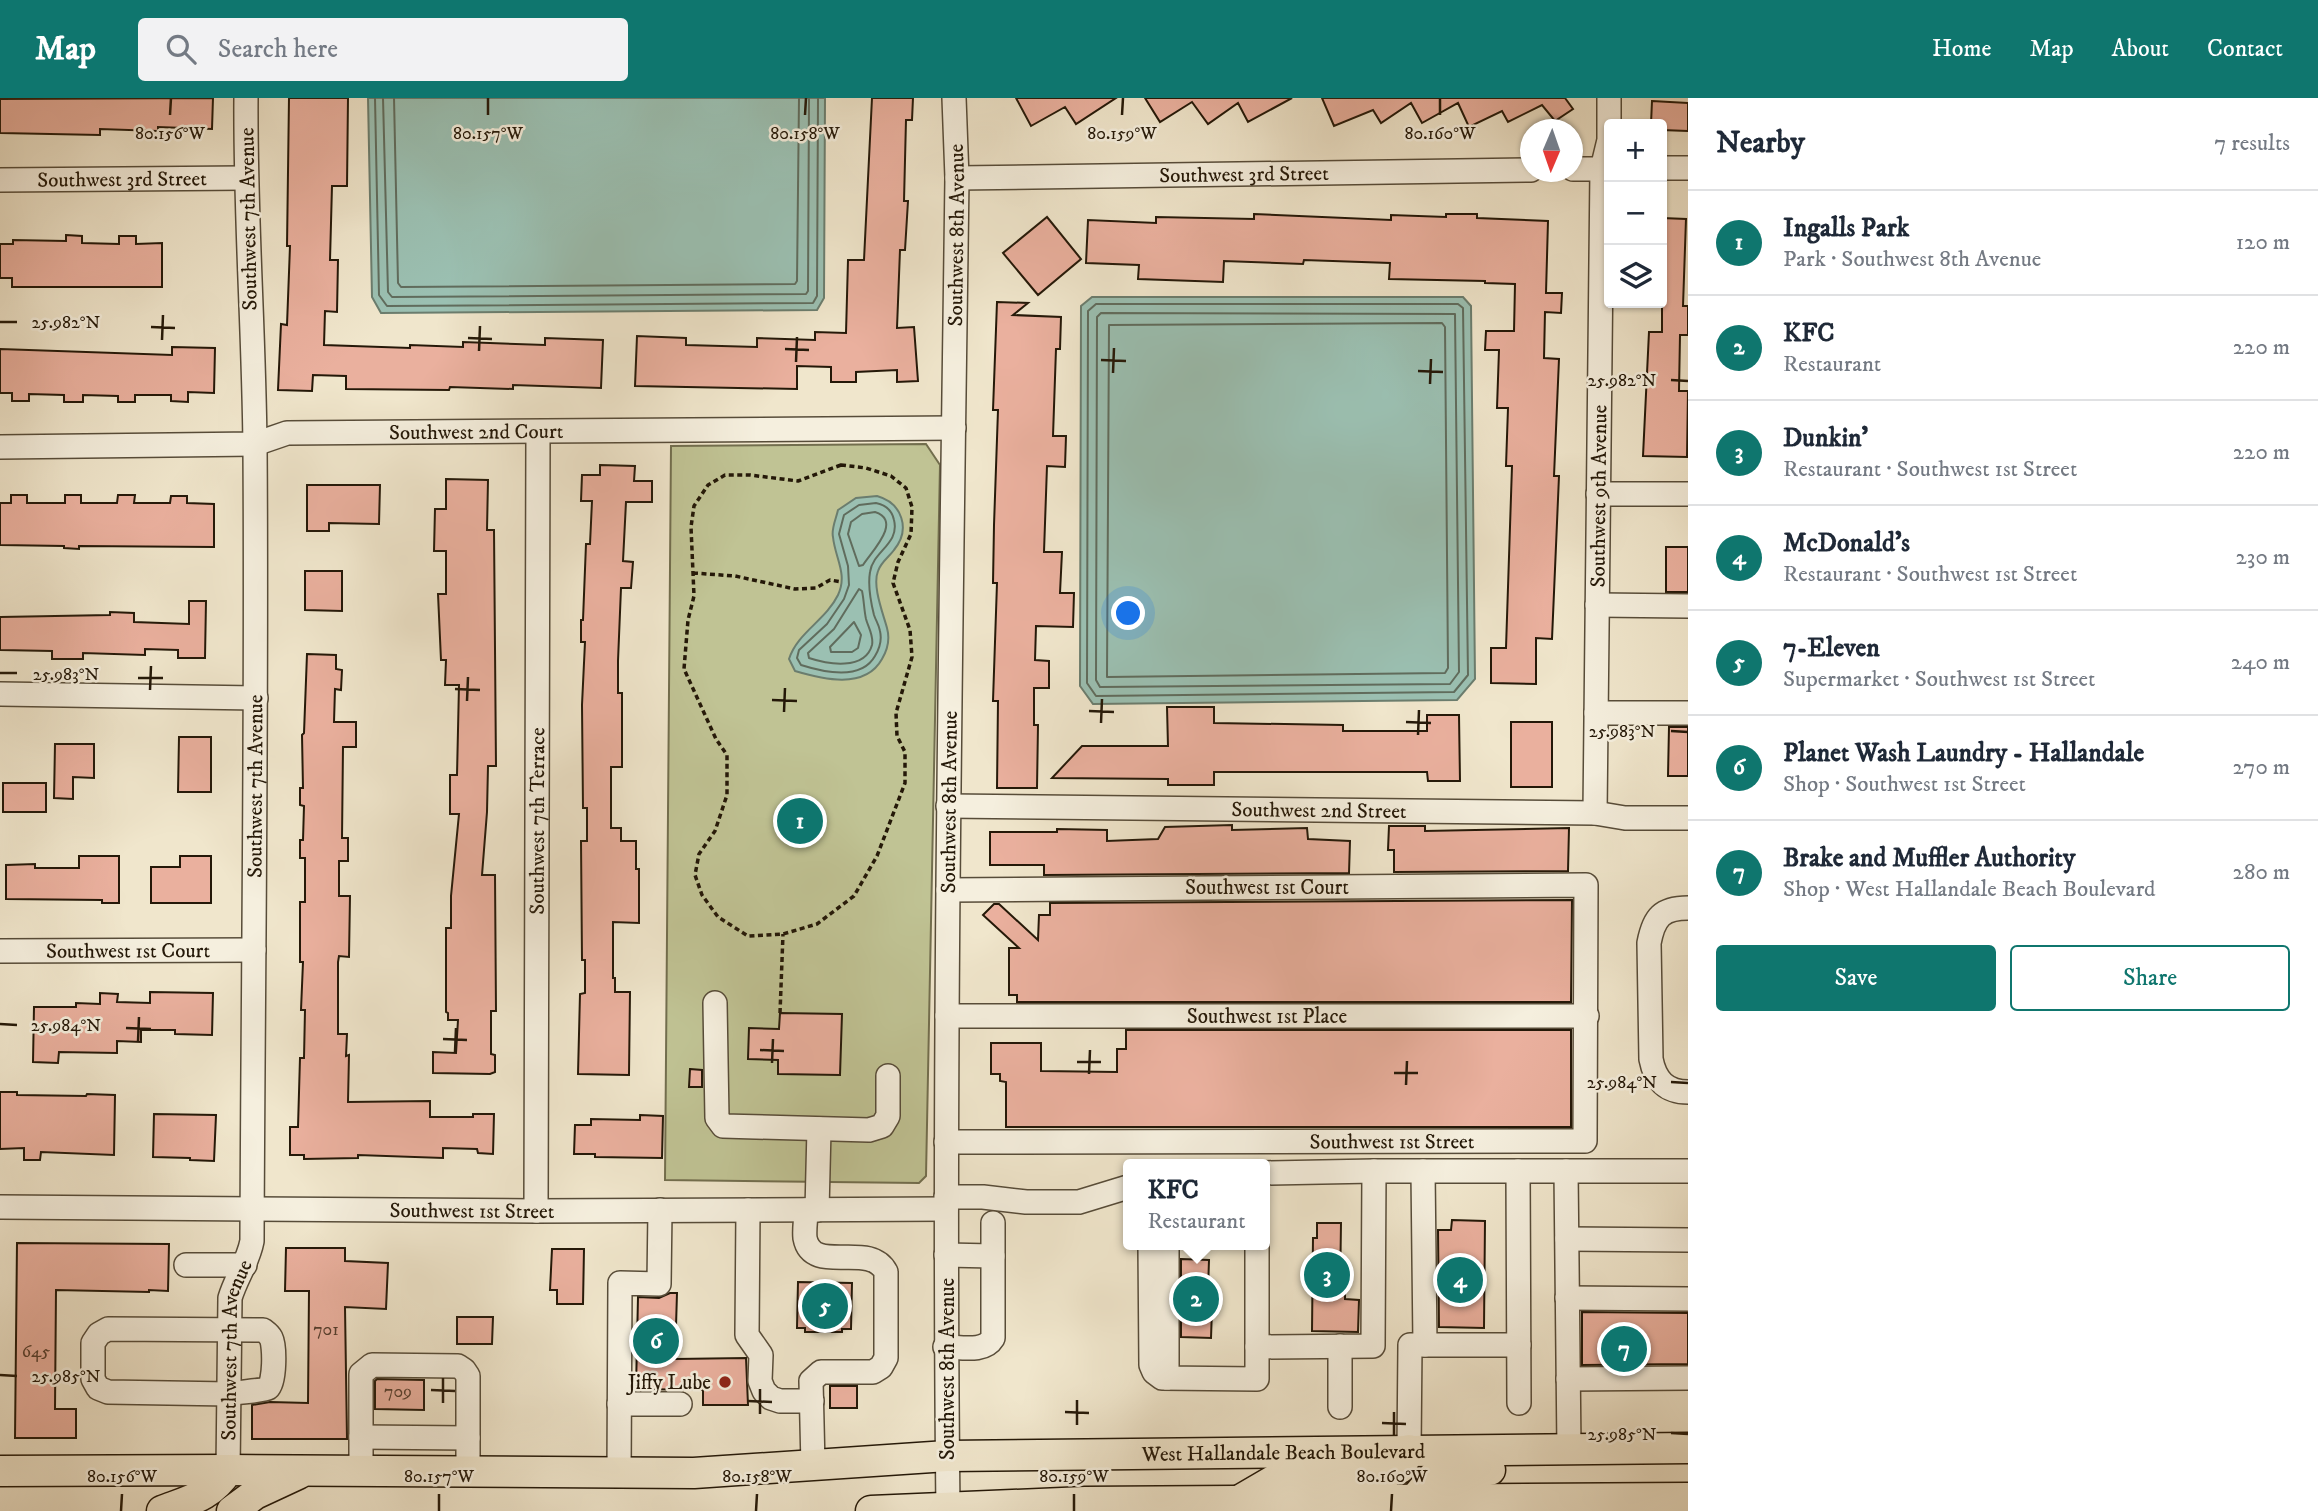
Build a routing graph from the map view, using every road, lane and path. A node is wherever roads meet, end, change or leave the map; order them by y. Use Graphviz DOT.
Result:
graph roads {
  1 [pos="246,98"];
  2 [pos="954,98"];
  3 [pos="1609,98"];
  4 [pos="1609,119"];
  5 [pos="1667,168"];
  6 [pos="1688,168"];
  7 [pos="1583,169"];
  8 [pos="1604,169"];
  9 [pos="1520,170"];
  10 [pos="245,178"];
  11 [pos="957,178"];
  12 [pos="0,180"];
  13 [pos="1605,182"];
  14 [pos="954,428"];
  15 [pos="538,432"];
  16 [pos="255,444"];
  17 [pos="0,447"];
  18 [pos="1598,494"];
  19 [pos="1688,494"];
  20 [pos="693,573"];
  21 [pos="842,582"];
  22 [pos="1597,605"];
  23 [pos="1688,606"];
  24 [pos="0,695"];
  25 [pos="256,698"];
  26 [pos="1596,713"];
  27 [pos="1688,713"];
  28 [pos="948,806"];
  29 [pos="1595,813"];
  30 [pos="1688,818"];
  31 [pos="948,890"];
  32 [pos="1688,908"];
  33 [pos="783,934"];
  34 [pos="254,950"];
  35 [pos="0,951"];
  36 [pos="715,1003"];
  37 [pos="780,1013"];
  38 [pos="947,1016"];
  39 [pos="1587,1016"];
  40 [pos="888,1076"];
  41 [pos="1688,1092"];
  42 [pos="819,1129"];
  43 [pos="946,1142"];
  44 [pos="1374,1171"];
  45 [pos="1423,1171"];
  46 [pos="1518,1171"];
  47 [pos="1566,1171"];
  48 [pos="1688,1171"];
  49 [pos="1270,1173"];
  50 [pos="1123,1189"];
  51 [pos="946,1203"];
  52 [pos="0,1207"];
  53 [pos="252,1208"];
  54 [pos="536,1210"];
  55 [pos="660,1210"];
  56 [pos="748,1210"];
  57 [pos="812,1210"];
  58 [pos="993,1223"];
  59 [pos="1567,1239"];
  60 [pos="1688,1240"];
  61 [pos="1150,1250"];
  62 [pos="1167,1250"];
  63 [pos="1257,1250"];
  64 [pos="946,1255"];
  65 [pos="993,1256"];
  66 [pos="186,1265"];
  67 [pos="245,1265"];
  68 [pos="1567,1298"];
  69 [pos="1688,1300"];
  70 [pos="230,1329"];
  71 [pos="1417,1345"];
  72 [pos="1519,1345"];
  73 [pos="1340,1346"];
  74 [pos="1373,1346"];
  75 [pos="945,1347"];
  76 [pos="1257,1347"];
  77 [pos="1165,1378"];
  78 [pos="1688,1378"];
  79 [pos="1568,1379"];
  80 [pos="229,1394"];
  81 [pos="812,1401"];
  82 [pos="1519,1403"];
  83 [pos="619,1404"];
  84 [pos="680,1404"];
  85 [pos="1340,1407"];
  86 [pos="361,1437"];
  87 [pos="468,1438"];
  88 [pos="1688,1448"];
  89 [pos="1583,1449"];
  90 [pos="1409,1450"];
  91 [pos="947,1456"];
  92 [pos="813,1466"];
  93 [pos="228,1470"];
  94 [pos="308,1470"];
  95 [pos="0,1471"];
  96 [pos="361,1471"];
  97 [pos="468,1472"];
  98 [pos="620,1473"];
  99 [pos="1688,1498"];
  100 [pos="1238,1501"];
  101 [pos="1417,1504"];
  102 [pos="1508,1505"];
  103 [pos="1150,1506"];
  104 [pos="1295,1506"];
  105 [pos="1085,1507"];
  106 [pos="948,1509"];
  107 [pos="162,1511"];
  108 [pos="232,1511"];
  109 [pos="871,1511"];
  1 -- 10 [label="street, Southwest 7th Avenue"];
  2 -- 11 [label="street, Southwest 8th Avenue"];
  3 -- 4 [label="street, Southwest 9th Avenue"];
  5 -- 6 [label="street"];
  7 -- 8 [label="street"];
  9 -- 11 [label="street, Southwest 3rd Street"];
  10 -- 12 [label="street, Southwest 3rd Street"];
  10 -- 16 [label="street, Southwest 7th Avenue"];
  11 -- 14 [label="street, Southwest 8th Avenue"];
  13 -- 18 [label="street, Southwest 9th Avenue"];
  14 -- 15 [label="street, Southwest 2nd Court"];
  14 -- 28 [label="street, Southwest 8th Avenue"];
  15 -- 16 [label="street, Southwest 2nd Court"];
  15 -- 54 [label="street, Southwest 7th Terrace"];
  16 -- 17 [label="street, Southwest 2nd Court"];
  16 -- 25 [label="street, Southwest 7th Avenue"];
  18 -- 19 [label="street"];
  18 -- 22 [label="street, Southwest 9th Avenue"];
  20 -- 21 [label="path"];
  20 -- 33 [label="path"];
  20 -- 33 [label="path"];
  22 -- 23 [label="street"];
  22 -- 26 [label="street, Southwest 9th Avenue"];
  24 -- 25 [label="street"];
  25 -- 34 [label="street, Southwest 7th Avenue"];
  26 -- 27 [label="street"];
  26 -- 29 [label="street, Southwest 9th Avenue"];
  28 -- 29 [label="street, Southwest 2nd Street"];
  28 -- 31 [label="street, Southwest 8th Avenue"];
  29 -- 30 [label="street, Southwest 2nd Street"];
  31 -- 38 [label="street, Southwest 8th Avenue"];
  31 -- 39 [label="street, Southwest 1st Court"];
  32 -- 41 [label="street"];
  33 -- 37 [label="path"];
  34 -- 35 [label="street, Southwest 1st Court"];
  34 -- 53 [label="street, Southwest 7th Avenue"];
  36 -- 42 [label="street"];
  38 -- 39 [label="street, Southwest 1st Place"];
  38 -- 43 [label="street, Southwest 8th Avenue"];
  39 -- 43 [label="street, Southwest 1st Street"];
  40 -- 42 [label="street"];
  42 -- 57 [label="street"];
  43 -- 51 [label="street, Southwest 8th Avenue"];
  44 -- 45 [label="street"];
  44 -- 49 [label="street"];
  44 -- 74 [label="street"];
  45 -- 46 [label="street"];
  45 -- 71 [label="street"];
  46 -- 47 [label="street"];
  46 -- 72 [label="street"];
  47 -- 48 [label="street"];
  47 -- 59 [label="street"];
  50 -- 51 [label="street, Southwest 1st Street"];
  51 -- 57 [label="street, Southwest 1st Street"];
  51 -- 64 [label="street, Southwest 8th Avenue"];
  52 -- 53 [label="street, Southwest 1st Street"];
  53 -- 54 [label="street, Southwest 1st Street"];
  53 -- 67 [label="street, Southwest 7th Avenue"];
  54 -- 55 [label="street, Southwest 1st Street"];
  55 -- 56 [label="street, Southwest 1st Street"];
  55 -- 83 [label="street"];
  56 -- 57 [label="street, Southwest 1st Street"];
  56 -- 81 [label="street"];
  57 -- 81 [label="street"];
  58 -- 65 [label="street"];
  59 -- 60 [label="street"];
  59 -- 68 [label="street"];
  61 -- 77 [label="street"];
  62 -- 77 [label="street"];
  63 -- 76 [label="street"];
  64 -- 65 [label="street"];
  64 -- 75 [label="street, Southwest 8th Avenue"];
  65 -- 75 [label="street"];
  66 -- 67 [label="street"];
  67 -- 70 [label="street, Southwest 7th Avenue"];
  68 -- 69 [label="street"];
  68 -- 79 [label="street"];
  70 -- 80 [label="street, Southwest 7th Avenue"];
  70 -- 80 [label="street"];
  70 -- 80 [label="street"];
  71 -- 72 [label="street"];
  71 -- 74 [label="street"];
  71 -- 90 [label="street"];
  72 -- 82 [label="street"];
  73 -- 74 [label="street"];
  73 -- 76 [label="street"];
  73 -- 85 [label="street"];
  75 -- 91 [label="street, Southwest 8th Avenue"];
  76 -- 77 [label="street"];
  78 -- 79 [label="street"];
  79 -- 89 [label="street"];
  80 -- 93 [label="street, Southwest 7th Avenue"];
  81 -- 92 [label="street"];
  83 -- 84 [label="street"];
  83 -- 98 [label="street"];
  86 -- 87 [label="street"];
  86 -- 87 [label="street"];
  86 -- 96 [label="street"];
  87 -- 97 [label="street"];
  88 -- 89 [label="main road, West Hallandale Beach Boulevard"];
  89 -- 90 [label="main road, West Hallandale Beach Boulevard"];
  89 -- 101 [label="main road"];
  90 -- 91 [label="main road, West Hallandale Beach Boulevard"];
  90 -- 100 [label="main road"];
  91 -- 92 [label="main road, West Hallandale Beach Boulevard"];
  91 -- 106 [label="street, Southwest 8th Avenue"];
  92 -- 98 [label="main road, West Hallandale Beach Boulevard"];
  93 -- 94 [label="main road, West Hallandale Beach Boulevard"];
  93 -- 95 [label="main road, West Hallandale Beach Boulevard"];
  93 -- 107 [label="main road"];
  94 -- 96 [label="main road, West Hallandale Beach Boulevard"];
  94 -- 108 [label="main road"];
  96 -- 97 [label="main road, West Hallandale Beach Boulevard"];
  97 -- 98 [label="main road, West Hallandale Beach Boulevard"];
  99 -- 102 [label="main road"];
  100 -- 103 [label="main road"];
  100 -- 104 [label="main road"];
  101 -- 102 [label="main road"];
  101 -- 104 [label="main road"];
  103 -- 105 [label="main road"];
  105 -- 106 [label="main road"];
  106 -- 109 [label="main road"];
}
